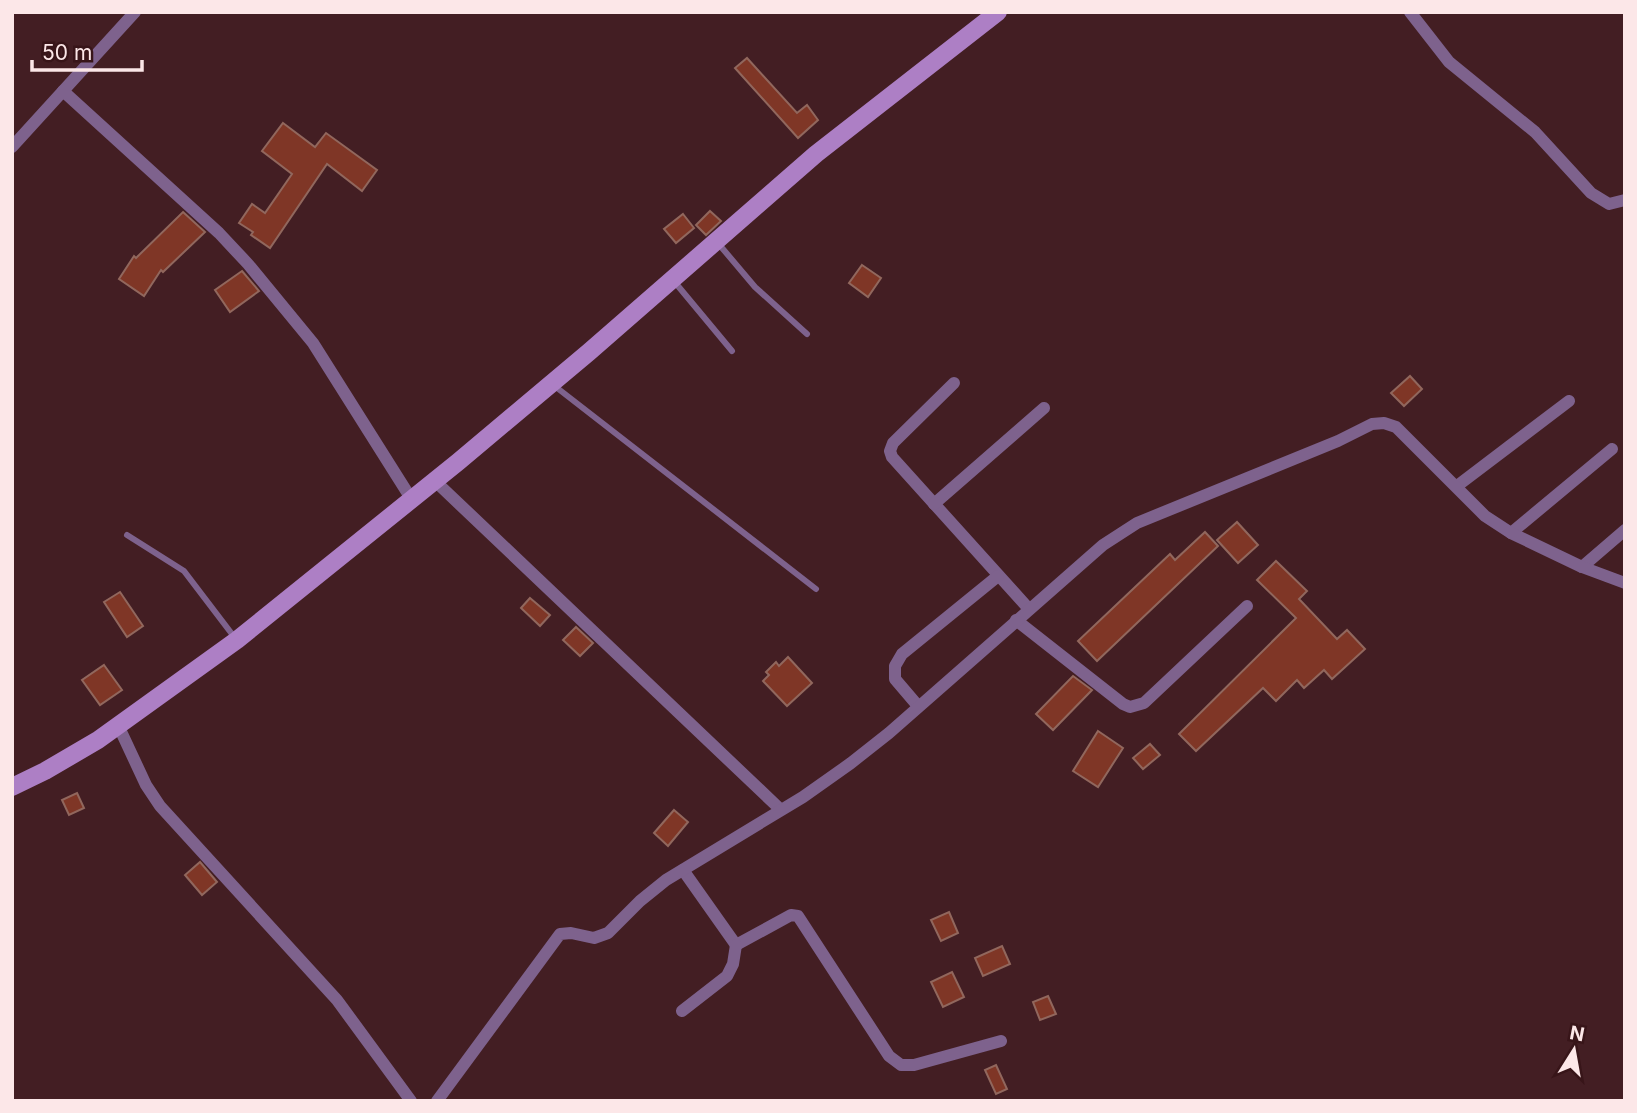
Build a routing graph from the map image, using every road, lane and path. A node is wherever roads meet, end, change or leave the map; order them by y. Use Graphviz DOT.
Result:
graph roads {
  1 [pos="135,12"];
  2 [pos="998,12"];
  3 [pos="1410,12"];
  4 [pos="63,91"];
  5 [pos="12,147"];
  6 [pos="1625,200"];
  7 [pos="715,240"];
  8 [pos="672,279"];
  9 [pos="807,334"];
  10 [pos="732,351"];
  11 [pos="551,383"];
  12 [pos="954,383"];
  13 [pos="1569,401"];
  14 [pos="1044,408"];
  15 [pos="1612,449"];
  16 [pos="435,481"];
  17 [pos="1457,486"];
  18 [pos="412,500"];
  19 [pos="934,504"];
  20 [pos="1625,530"];
  21 [pos="1511,533"];
  22 [pos="127,534"];
  23 [pos="1582,567"];
  24 [pos="998,576"];
  25 [pos="1625,583"];
  26 [pos="816,589"];
  27 [pos="1247,606"];
  28 [pos="1029,609"];
  29 [pos="1016,620"];
  30 [pos="237,640"];
  31 [pos="918,706"];
  32 [pos="118,725"];
  33 [pos="12,787"];
  34 [pos="780,809"];
  35 [pos="683,870"];
  36 [pos="736,945"];
  37 [pos="682,1011"];
  38 [pos="1001,1041"];
  39 [pos="411,1101"];
  40 [pos="438,1101"];
  1 -- 4 [label="street"];
  2 -- 7 [label="main road"];
  3 -- 6 [label="street"];
  4 -- 5 [label="street"];
  4 -- 18 [label="street"];
  7 -- 8 [label="main road"];
  7 -- 9 [label="lane"];
  8 -- 10 [label="lane"];
  8 -- 11 [label="main road"];
  11 -- 16 [label="main road"];
  11 -- 26 [label="lane"];
  12 -- 19 [label="street"];
  13 -- 17 [label="street"];
  14 -- 19 [label="street"];
  15 -- 21 [label="street"];
  16 -- 18 [label="main road"];
  16 -- 34 [label="street"];
  17 -- 21 [label="street"];
  17 -- 28 [label="street"];
  18 -- 30 [label="main road"];
  19 -- 24 [label="street"];
  20 -- 23 [label="street"];
  21 -- 23 [label="street"];
  22 -- 30 [label="lane"];
  23 -- 25 [label="street"];
  24 -- 28 [label="street"];
  24 -- 31 [label="street"];
  27 -- 29 [label="street"];
  28 -- 29 [label="street"];
  29 -- 31 [label="street"];
  30 -- 32 [label="main road"];
  31 -- 34 [label="street"];
  32 -- 33 [label="main road"];
  32 -- 39 [label="street"];
  34 -- 35 [label="street"];
  35 -- 36 [label="street"];
  35 -- 40 [label="street"];
  36 -- 37 [label="street"];
  36 -- 38 [label="street"];
}
